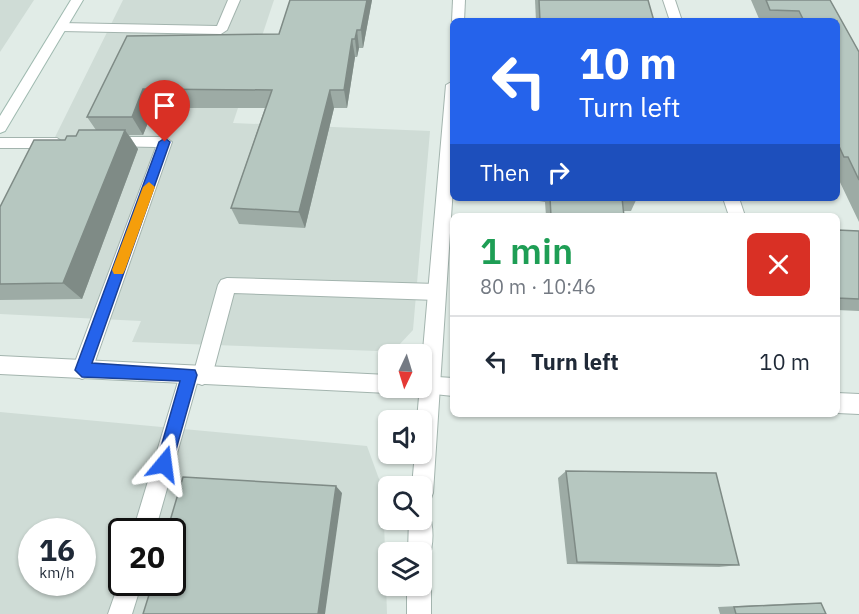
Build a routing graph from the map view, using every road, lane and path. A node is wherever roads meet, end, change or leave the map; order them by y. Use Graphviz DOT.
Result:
graph roads {
  1 [pos="77,0"];
  2 [pos="234,0"];
  3 [pos="459,0"];
  4 [pos="669,0"];
  5 [pos="458,18"];
  6 [pos="675,18"];
  7 [pos="61,27"];
  8 [pos="4,113"];
  9 [pos="450,124"];
  10 [pos="0,128"];
  11 [pos="94,142"];
  12 [pos="0,143"];
  13 [pos="71,143"];
  14 [pos="437,292"];
  15 [pos="431,344"];
  16 [pos="0,365"];
  17 [pos="82,370"];
  18 [pos="196,375"];
  19 [pos="378,384"];
  20 [pos="432,385"];
  21 [pos="450,387"];
  22 [pos="426,398"];
  23 [pos="840,403"];
  24 [pos="859,404"];
  25 [pos="423,476"];
  26 [pos="148,518"];
  27 [pos="126,596"];
  28 [pos="419,596"];
  29 [pos="120,614"];
  30 [pos="419,614"];
  1 -- 7 [label="street"];
  2 -- 7 [label="street"];
  3 -- 5 [label="street"];
  4 -- 6 [label="street"];
  7 -- 8 [label="street"];
  8 -- 10 [label="street"];
  9 -- 14 [label="street"];
  11 -- 17 [label="street"];
  12 -- 13 [label="street"];
  14 -- 15 [label="street"];
  14 -- 18 [label="street"];
  16 -- 17 [label="street"];
  17 -- 18 [label="street"];
  18 -- 19 [label="street"];
  18 -- 26 [label="street"];
  20 -- 21 [label="street"];
  22 -- 25 [label="street"];
  23 -- 24 [label="street"];
  27 -- 29 [label="street"];
  28 -- 30 [label="street"];
}
